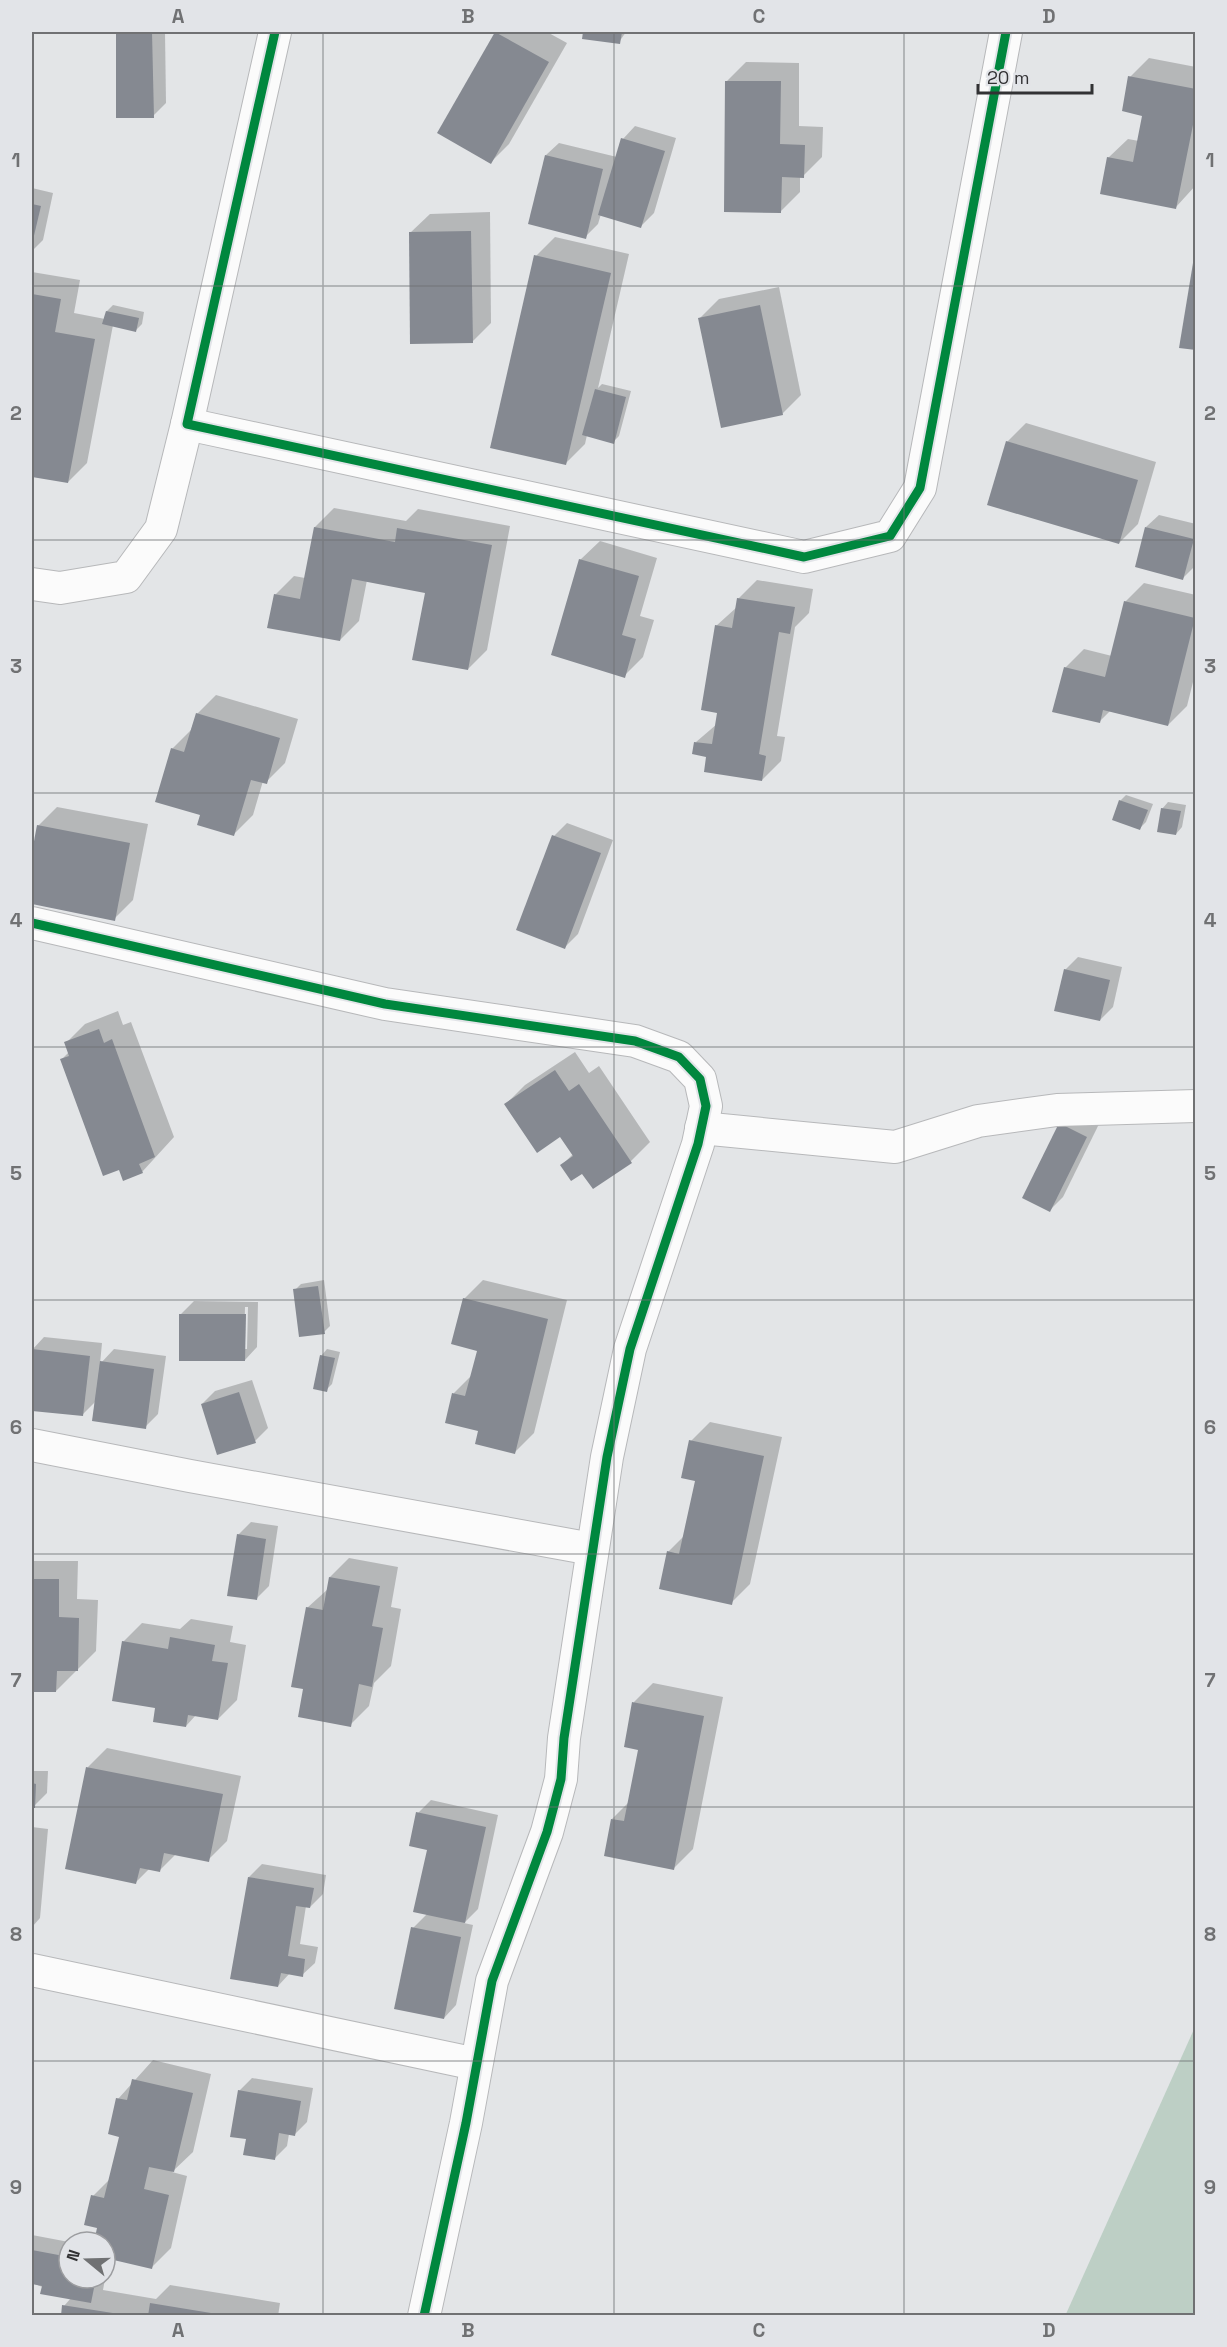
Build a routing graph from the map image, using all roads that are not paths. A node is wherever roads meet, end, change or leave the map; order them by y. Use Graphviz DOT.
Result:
graph roads {
  1 [pos="275,32"];
  2 [pos="1006,32"];
  3 [pos="188,424"];
  4 [pos="32,584"];
  5 [pos="32,923"];
  6 [pos="1196,1106"];
  7 [pos="701,1128"];
  8 [pos="32,1444"];
  9 [pos="592,1549"];
  10 [pos="32,1970"];
  11 [pos="477,2064"];
  12 [pos="424,2316"];
  1 -- 3 [label="street"];
  2 -- 3 [label="street"];
  3 -- 4 [label="street"];
  5 -- 7 [label="street"];
  6 -- 7 [label="street"];
  7 -- 9 [label="street"];
  8 -- 9 [label="street"];
  9 -- 11 [label="street"];
  10 -- 11 [label="street"];
  11 -- 12 [label="street"];
}
